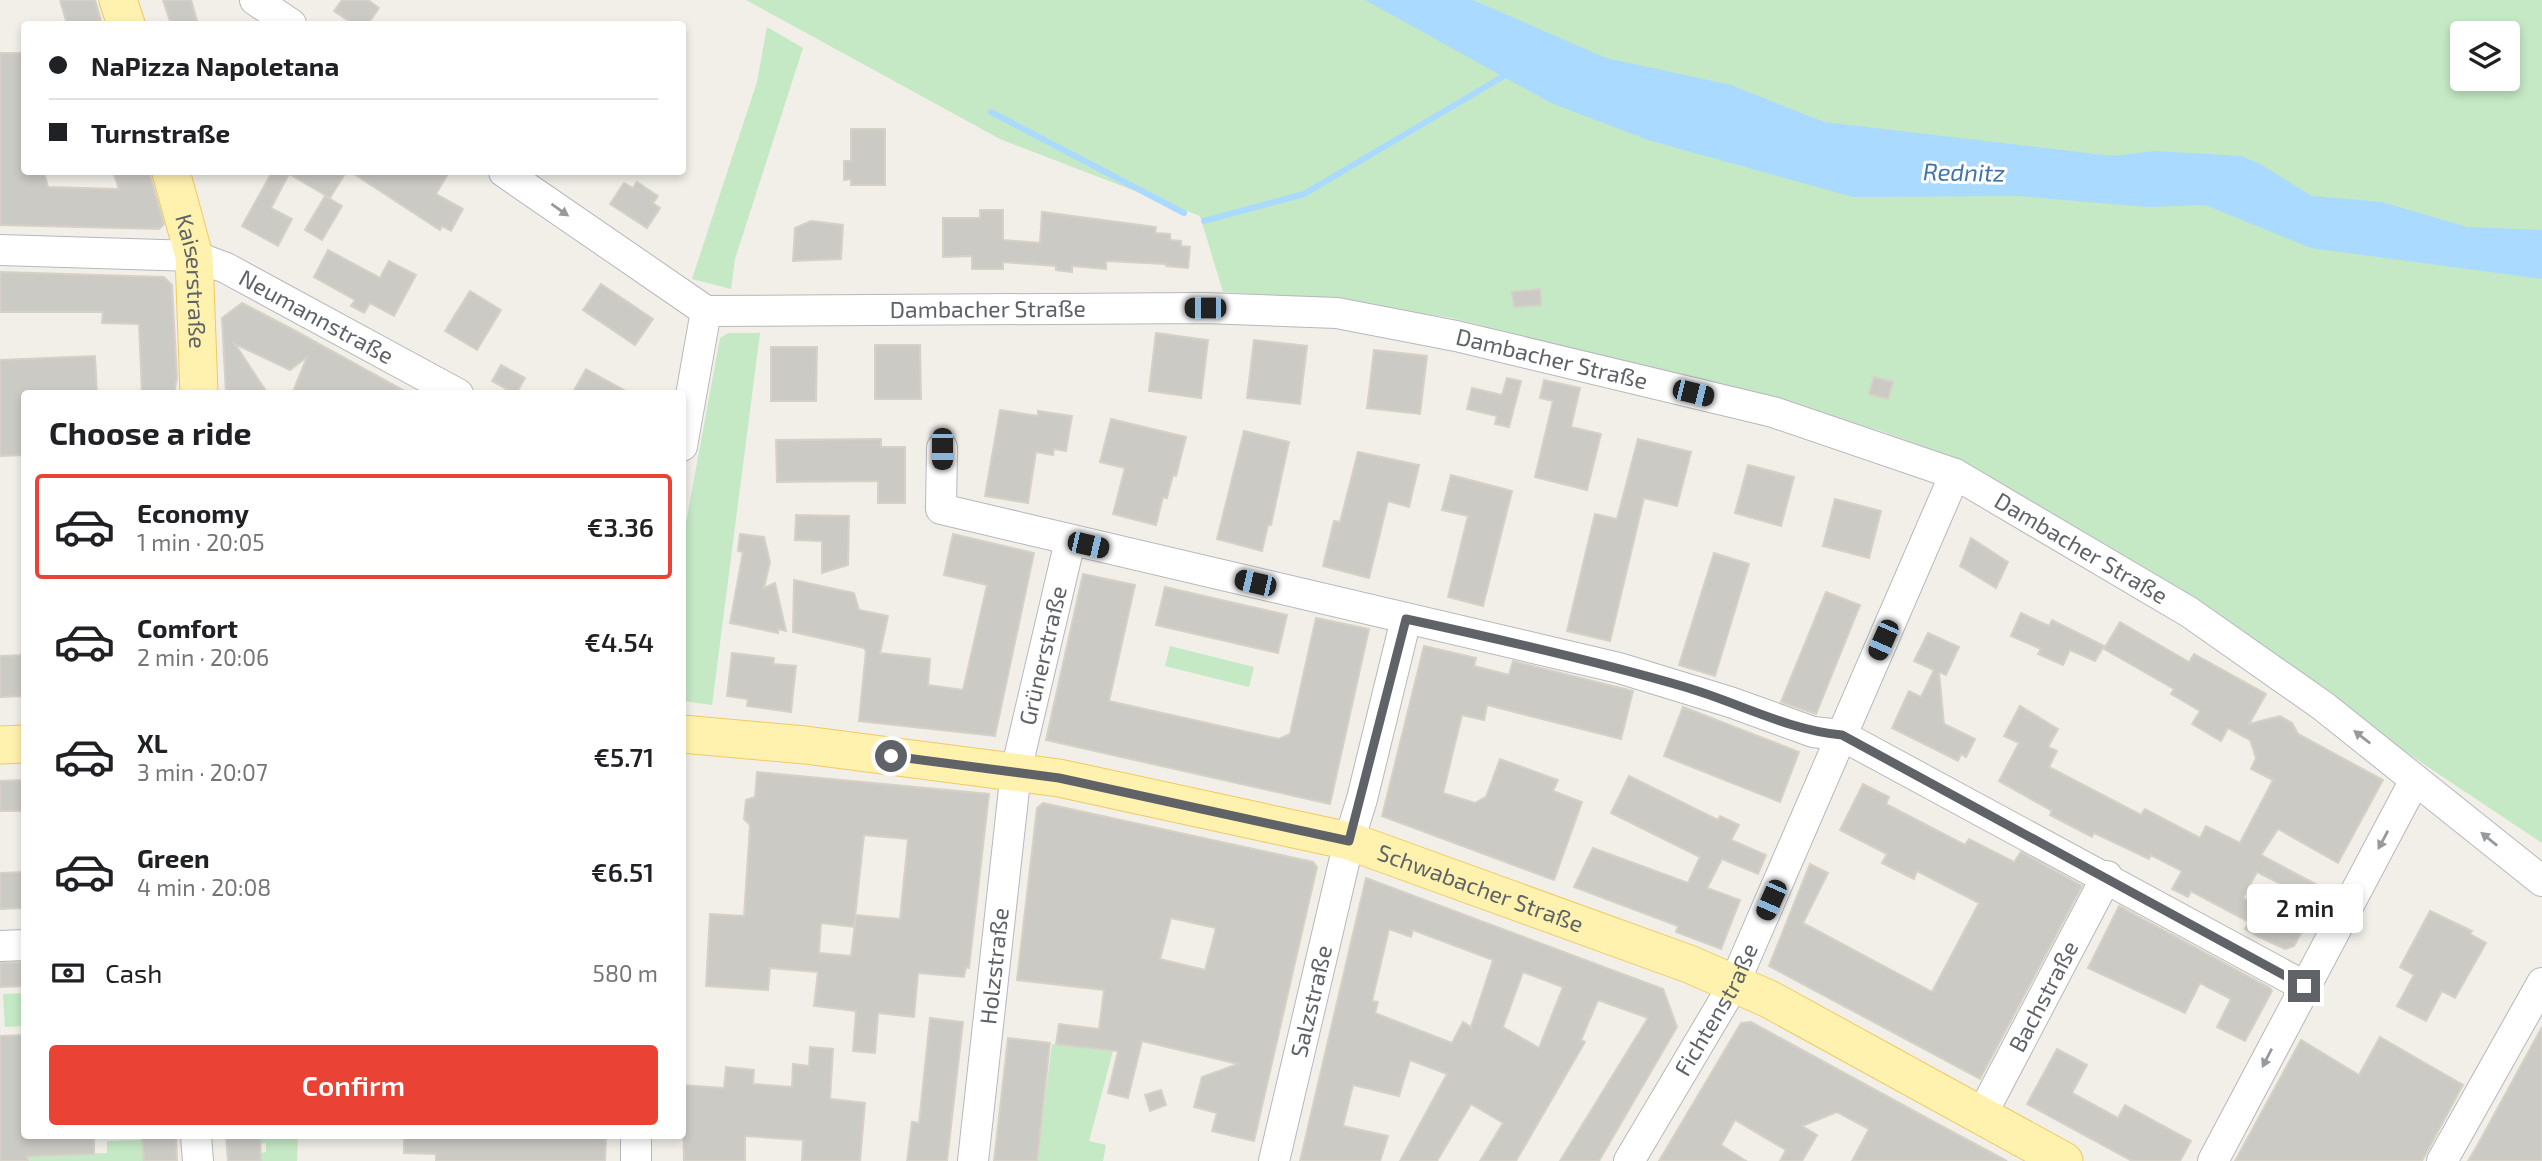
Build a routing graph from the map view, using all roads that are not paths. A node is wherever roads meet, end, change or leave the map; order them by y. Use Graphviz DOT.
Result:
graph roads {
  1 [pos="118,0"];
  2 [pos="256,0"];
  3 [pos="125,21"];
  4 [pos="287,21"];
  5 [pos="172,175"];
  6 [pos="508,175"];
  7 [pos="0,250"];
  8 [pos="194,256"];
  9 [pos="706,312"];
  10 [pos="199,390"];
  11 [pos="447,390"];
  12 [pos="686,424"];
  13 [pos="942,449"];
  14 [pos="1955,474"];
  15 [pos="1070,541"];
  16 [pos="1406,619"];
  17 [pos="686,734"];
  18 [pos="1842,735"];
  19 [pos="21,744"];
  20 [pos="0,745"];
  21 [pos="1016,771"];
  22 [pos="2415,780"];
  23 [pos="1349,841"];
  24 [pos="2107,876"];
  25 [pos="2542,881"];
  26 [pos="21,945"];
  27 [pos="0,946"];
  28 [pos="2542,983"];
  29 [pos="1734,984"];
  30 [pos="2304,986"];
  31 [pos="1981,1116"];
  32 [pos="196,1139"];
  33 [pos="636,1139"];
  34 [pos="198,1161"];
  35 [pos="636,1161"];
  36 [pos="973,1161"];
  37 [pos="1273,1161"];
  38 [pos="1629,1161"];
  39 [pos="2064,1161"];
  40 [pos="2213,1161"];
  41 [pos="2442,1161"];
  1 -- 3 [label="main road"];
  2 -- 4 [label="street"];
  5 -- 8 [label="main road, Kaiserstraße"];
  6 -- 9 [label="street, one-way"];
  7 -- 8 [label="street, Neumannstraße"];
  8 -- 10 [label="main road, Kaiserstraße"];
  8 -- 11 [label="street, Neumannstraße"];
  9 -- 12 [label="street"];
  9 -- 14 [label="street, Dambacher Straße"];
  13 -- 15 [label="street"];
  14 -- 18 [label="street, Fichtenstraße"];
  22 -- 14 [label="street, Dambacher Straße, one-way"];
  15 -- 16 [label="street"];
  15 -- 21 [label="street, Grünerstraße"];
  16 -- 18 [label="street"];
  16 -- 23 [label="street, Salzstraße"];
  17 -- 21 [label="main road, Schwabacher Straße"];
  18 -- 24 [label="street"];
  18 -- 29 [label="street, Fichtenstraße"];
  19 -- 20 [label="main road"];
  21 -- 23 [label="main road, Schwabacher Straße"];
  21 -- 36 [label="street, Holzstraße"];
  25 -- 22 [label="street, Dambacher Straße, one-way"];
  22 -- 30 [label="street, one-way"];
  23 -- 29 [label="main road, Schwabacher Straße"];
  23 -- 37 [label="street, Salzstraße"];
  24 -- 30 [label="street"];
  24 -- 31 [label="street, Bachstraße"];
  26 -- 27 [label="street"];
  28 -- 41 [label="street"];
  29 -- 31 [label="main road, Schwabacher Straße"];
  29 -- 38 [label="street, Fichtenstraße"];
  30 -- 40 [label="street, one-way"];
  31 -- 39 [label="main road, Schwabacher Straße"];
  32 -- 34 [label="street"];
  33 -- 35 [label="street"];
}
